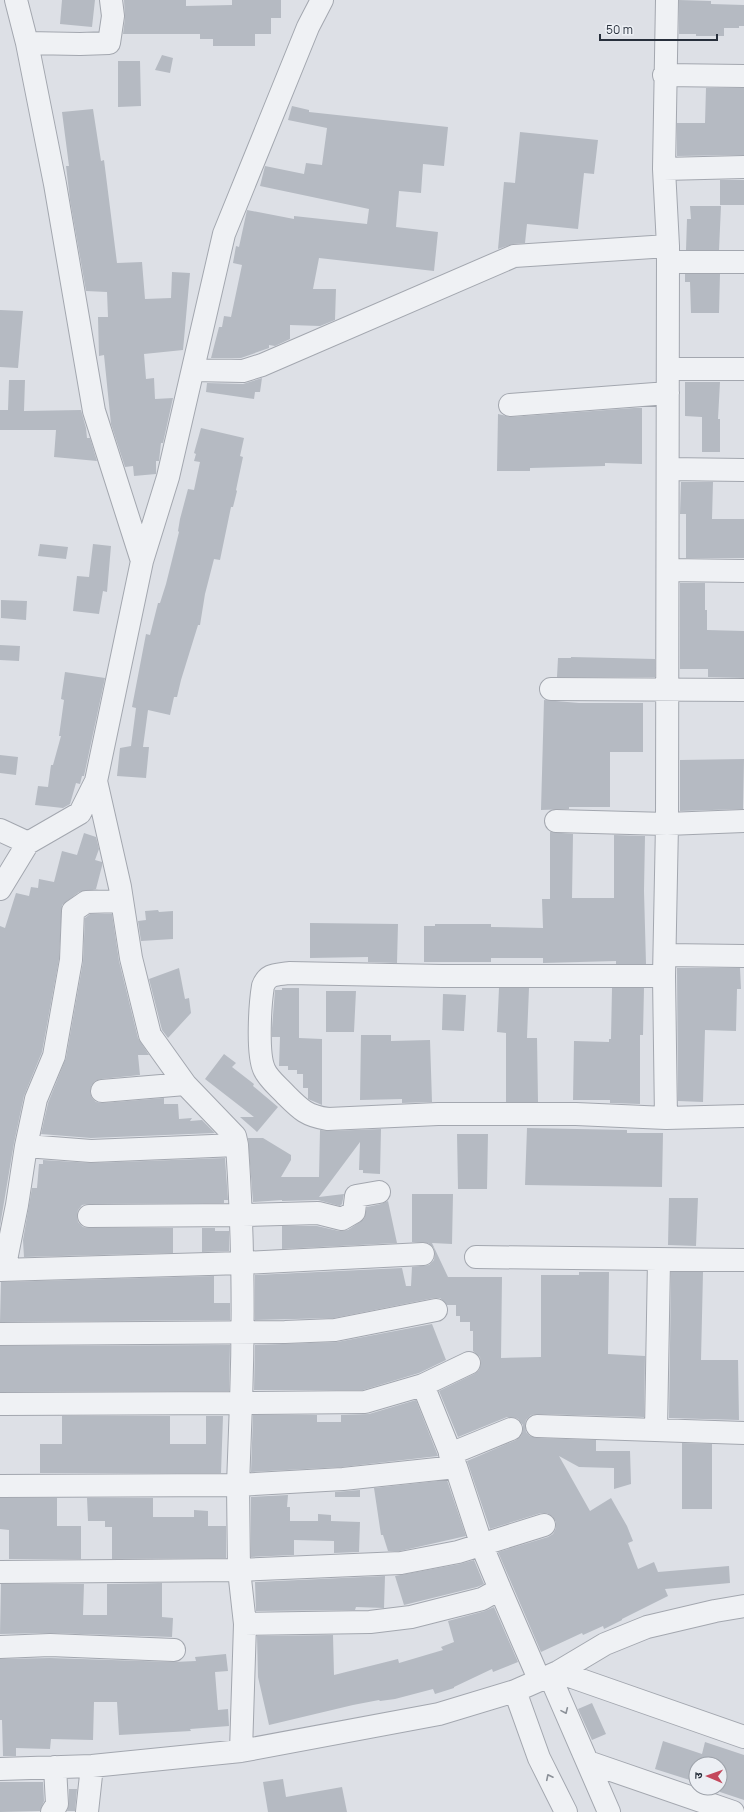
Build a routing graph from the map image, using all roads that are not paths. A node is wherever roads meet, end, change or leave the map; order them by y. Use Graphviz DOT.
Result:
graph roads {
  1 [pos="16,0"];
  2 [pos="111,0"];
  3 [pos="322,0"];
  4 [pos="667,0"];
  5 [pos="27,43"];
  6 [pos="664,75"];
  7 [pos="744,76"];
  8 [pos="744,167"];
  9 [pos="664,169"];
  10 [pos="668,254"];
  11 [pos="744,262"];
  12 [pos="744,369"];
  13 [pos="193,370"];
  14 [pos="668,370"];
  15 [pos="668,392"];
  16 [pos="510,405"];
  17 [pos="668,469"];
  18 [pos="744,470"];
  19 [pos="142,562"];
  20 [pos="668,570"];
  21 [pos="744,571"];
  22 [pos="551,689"];
  23 [pos="667,690"];
  24 [pos="744,690"];
  25 [pos="96,781"];
  26 [pos="556,821"];
  27 [pos="744,821"];
  28 [pos="667,824"];
  29 [pos="0,830"];
  30 [pos="28,843"];
  31 [pos="0,890"];
  32 [pos="122,901"];
  33 [pos="744,956"];
  34 [pos="664,965"];
  35 [pos="185,1084"];
  36 [pos="102,1091"];
  37 [pos="744,1116"];
  38 [pos="666,1118"];
  39 [pos="237,1145"];
  40 [pos="26,1146"];
  41 [pos="379,1192"];
  42 [pos="242,1215"];
  43 [pos="89,1216"];
  44 [pos="423,1254"];
  45 [pos="476,1257"];
  46 [pos="659,1260"];
  47 [pos="744,1260"];
  48 [pos="243,1263"];
  49 [pos="2,1270"];
  50 [pos="436,1310"];
  51 [pos="244,1332"];
  52 [pos="0,1334"];
  53 [pos="469,1363"];
  54 [pos="423,1385"];
  55 [pos="241,1403"];
  56 [pos="0,1404"];
  57 [pos="537,1426"];
  58 [pos="511,1429"];
  59 [pos="656,1430"];
  60 [pos="744,1433"];
  61 [pos="453,1460"];
  62 [pos="238,1485"];
  63 [pos="0,1486"];
  64 [pos="544,1525"];
  65 [pos="482,1546"];
  66 [pos="239,1570"];
  67 [pos="0,1572"];
  68 [pos="500,1590"];
  69 [pos="744,1606"];
  70 [pos="245,1624"];
  71 [pos="0,1648"];
  72 [pos="174,1650"];
  73 [pos="549,1676"];
  74 [pos="515,1691"];
  75 [pos="744,1737"];
  76 [pos="241,1751"];
  77 [pos="588,1762"];
  78 [pos="92,1766"];
  79 [pos="55,1767"];
  80 [pos="0,1769"];
  81 [pos="52,1812"];
  82 [pos="87,1812"];
  83 [pos="566,1812"];
  84 [pos="609,1812"];
  85 [pos="733,1812"];
  1 -- 5 [label="street"];
  2 -- 5 [label="street"];
  3 -- 13 [label="street"];
  4 -- 6 [label="street"];
  5 -- 19 [label="street"];
  6 -- 7 [label="street"];
  6 -- 9 [label="street"];
  8 -- 9 [label="street"];
  9 -- 10 [label="street"];
  10 -- 11 [label="street"];
  10 -- 13 [label="street"];
  10 -- 14 [label="street"];
  12 -- 14 [label="street"];
  13 -- 19 [label="street"];
  14 -- 15 [label="street"];
  15 -- 16 [label="street"];
  15 -- 17 [label="street"];
  17 -- 18 [label="street"];
  17 -- 20 [label="street"];
  19 -- 25 [label="street"];
  20 -- 21 [label="street"];
  20 -- 23 [label="street"];
  22 -- 23 [label="street"];
  23 -- 24 [label="street"];
  23 -- 28 [label="street"];
  25 -- 30 [label="street"];
  25 -- 32 [label="street"];
  26 -- 28 [label="street"];
  27 -- 28 [label="street"];
  28 -- 34 [label="street"];
  29 -- 30 [label="street"];
  30 -- 31 [label="street"];
  32 -- 35 [label="street"];
  32 -- 40 [label="street"];
  33 -- 34 [label="street"];
  34 -- 38 [label="street"];
  34 -- 38 [label="street"];
  35 -- 36 [label="street"];
  35 -- 39 [label="street"];
  37 -- 38 [label="street"];
  39 -- 40 [label="street"];
  39 -- 42 [label="street"];
  40 -- 49 [label="street"];
  41 -- 42 [label="street"];
  42 -- 43 [label="street"];
  42 -- 48 [label="street"];
  44 -- 48 [label="street"];
  45 -- 46 [label="street"];
  46 -- 47 [label="street"];
  46 -- 59 [label="street"];
  48 -- 49 [label="street"];
  48 -- 51 [label="street"];
  50 -- 51 [label="street"];
  51 -- 52 [label="street"];
  51 -- 55 [label="street"];
  53 -- 54 [label="street"];
  54 -- 55 [label="street"];
  54 -- 61 [label="street"];
  55 -- 56 [label="street"];
  55 -- 62 [label="street"];
  57 -- 59 [label="street"];
  58 -- 61 [label="street"];
  59 -- 60 [label="street"];
  61 -- 62 [label="street"];
  61 -- 65 [label="street"];
  62 -- 63 [label="street"];
  62 -- 66 [label="street"];
  64 -- 65 [label="street"];
  65 -- 66 [label="street"];
  65 -- 68 [label="street"];
  66 -- 67 [label="street"];
  66 -- 70 [label="street"];
  68 -- 70 [label="street"];
  68 -- 73 [label="street"];
  69 -- 73 [label="street"];
  70 -- 76 [label="street"];
  71 -- 72 [label="street"];
  73 -- 74 [label="street"];
  73 -- 75 [label="street"];
  73 -- 77 [label="street, one-way"];
  74 -- 76 [label="street"];
  83 -- 74 [label="street, one-way"];
  76 -- 78 [label="street"];
  77 -- 84 [label="street"];
  77 -- 85 [label="street"];
  78 -- 79 [label="street"];
  78 -- 82 [label="street"];
  79 -- 80 [label="street"];
  79 -- 81 [label="street"];
}
